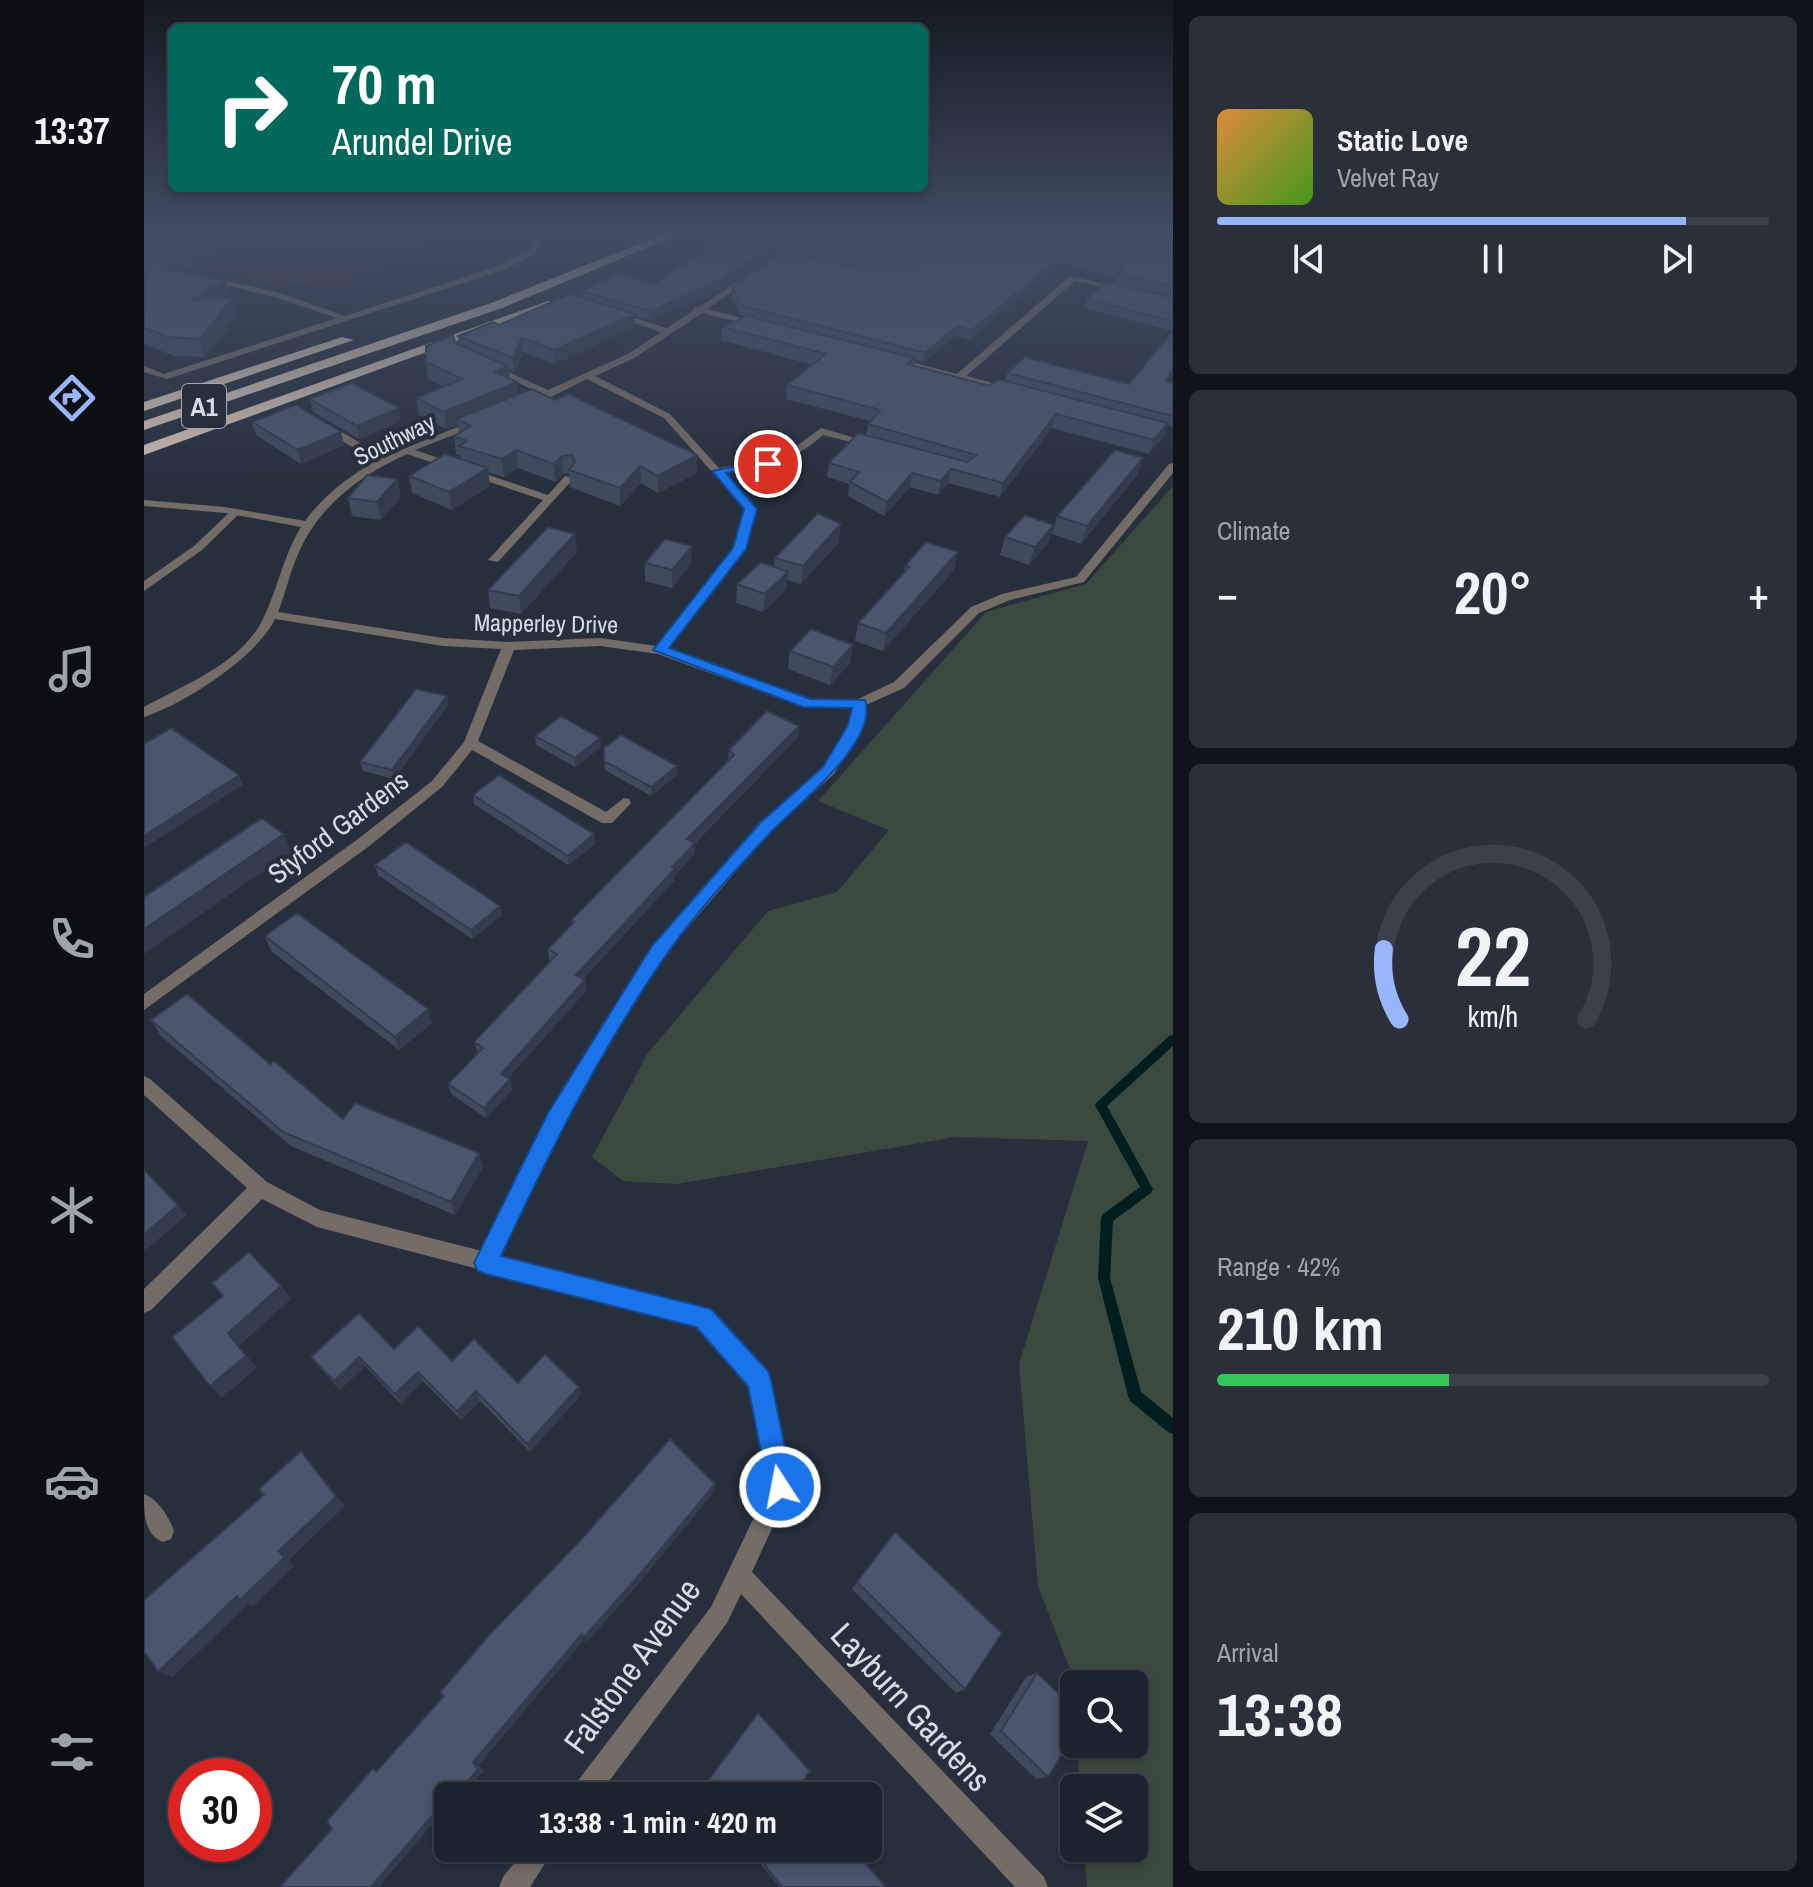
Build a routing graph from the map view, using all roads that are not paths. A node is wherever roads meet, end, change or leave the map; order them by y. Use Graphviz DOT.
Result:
graph roads {
  1 [pos="414,318"];
  2 [pos="460,318"];
  3 [pos="513,318"];
  4 [pos="627,318"];
  5 [pos="686,318"];
  6 [pos="732,318"];
  7 [pos="1027,318"];
  8 [pos="347,319"];
  9 [pos="774,329"];
  10 [pos="669,332"];
  11 [pos="882,357"];
  12 [pos="487,366"];
  13 [pos="144,369"];
  14 [pos="590,377"];
  15 [pos="959,377"];
  16 [pos="205,386"];
  17 [pos="264,386"];
  18 [pos="1020,393"];
  19 [pos="550,394"];
  20 [pos="144,400"];
  21 [pos="144,407"];
  22 [pos="507,411"];
  23 [pos="493,416"];
  24 [pos="317,422"];
  25 [pos="144,426"];
  26 [pos="144,437"];
  27 [pos="878,446"];
  28 [pos="144,450"];
  29 [pos="407,451"];
  30 [pos="384,461"];
  31 [pos="1173,466"];
  32 [pos="718,471"];
  33 [pos="569,478"];
  34 [pos="549,499"];
  35 [pos="144,503"];
  36 [pos="236,512"];
  37 [pos="308,525"];
  38 [pos="494,560"];
  39 [pos="144,587"];
  40 [pos="272,615"];
  41 [pos="509,646"];
  42 [pos="660,650"];
  43 [pos="860,703"];
  44 [pos="144,713"];
  45 [pos="470,743"];
  46 [pos="624,803"];
  47 [pos="144,1003"];
  48 [pos="144,1084"];
  49 [pos="260,1188"];
  50 [pos="486,1263"];
  51 [pos="144,1303"];
  52 [pos="144,1505"];
  53 [pos="163,1531"];
  54 [pos="739,1575"];
  55 [pos="593,1782"];
  56 [pos="532,1862"];
  57 [pos="513,1887"];
  58 [pos="1034,1887"];
  1 -- 16 [label="highway, A1"];
  2 -- 17 [label="highway, A1"];
  3 -- 28 [label="highway"];
  4 -- 10 [label="street"];
  5 -- 10 [label="street"];
  6 -- 9 [label="street"];
  7 -- 15 [label="street"];
  8 -- 13 [label="street"];
  10 -- 14 [label="street"];
  11 -- 15 [label="street"];
  12 -- 19 [label="street"];
  14 -- 19 [label="street"];
  14 -- 32 [label="street"];
  15 -- 18 [label="street"];
  16 -- 20 [label="highway"];
  16 -- 21 [label="highway, A1"];
  17 -- 25 [label="highway, A1"];
  17 -- 26 [label="highway"];
  19 -- 22 [label="street"];
  23 -- 29 [label="street, Southway"];
  24 -- 30 [label="street"];
  27 -- 32 [label="street"];
  29 -- 30 [label="street, Southway"];
  29 -- 34 [label="street"];
  30 -- 37 [label="street, Southway"];
  31 -- 43 [label="street"];
  32 -- 42 [label="street"];
  33 -- 34 [label="street"];
  34 -- 38 [label="street"];
  35 -- 36 [label="street"];
  36 -- 37 [label="street"];
  36 -- 39 [label="street"];
  37 -- 40 [label="street, Southway"];
  40 -- 41 [label="street, Mapperley Drive"];
  40 -- 44 [label="street, Southway"];
  41 -- 42 [label="street, Mapperley Drive"];
  41 -- 45 [label="street, Styford Gardens"];
  42 -- 43 [label="street, Mapperley Drive"];
  43 -- 50 [label="street"];
  45 -- 46 [label="street"];
  45 -- 47 [label="street, Styford Gardens"];
  48 -- 49 [label="street, Falstone Avenue"];
  49 -- 50 [label="street, Falstone Avenue"];
  49 -- 51 [label="street"];
  50 -- 54 [label="street, Falstone Avenue"];
  52 -- 53 [label="street"];
  54 -- 55 [label="street, Falstone Avenue"];
  54 -- 58 [label="street, Layburn Gardens"];
  56 -- 57 [label="street"];
}
